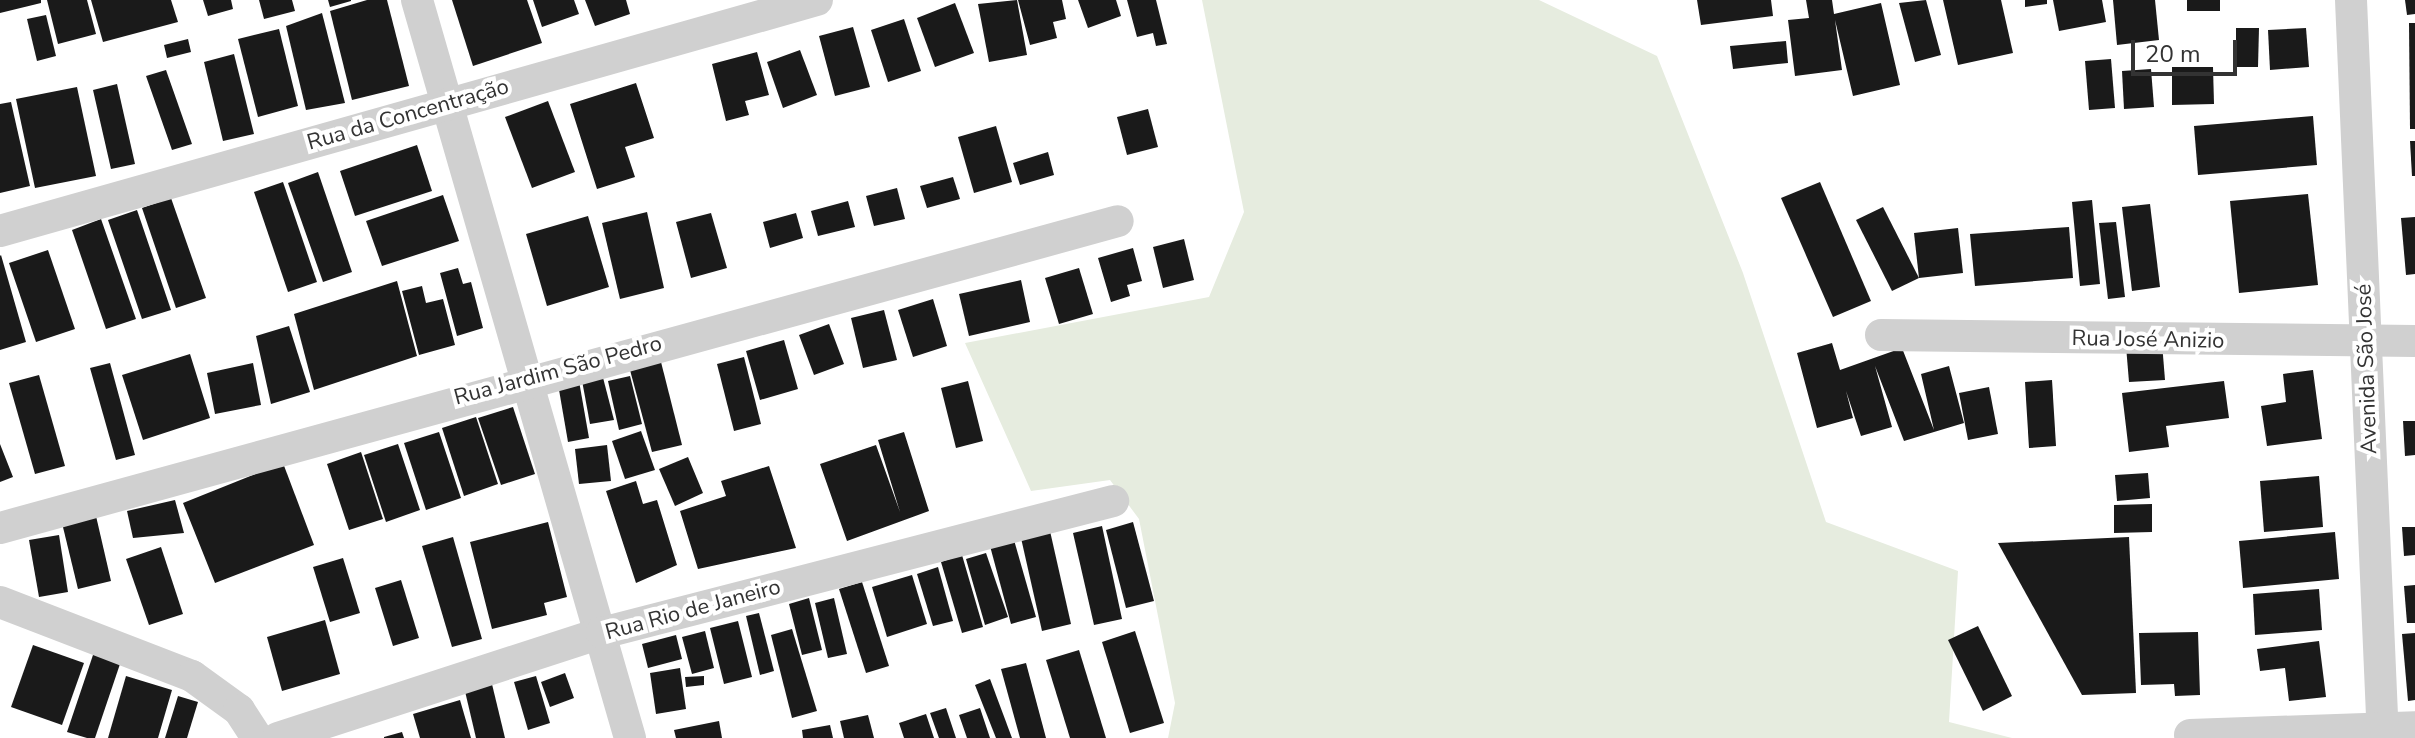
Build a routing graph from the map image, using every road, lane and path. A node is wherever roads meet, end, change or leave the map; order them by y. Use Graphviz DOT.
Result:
graph roads {
  1 [pos="417,0"];
  2 [pos="817,0"];
  3 [pos="2351,0"];
  4 [pos="447,104"];
  5 [pos="1118,221"];
  6 [pos="0,231"];
  7 [pos="1881,335"];
  8 [pos="2415,341"];
  9 [pos="2365,344"];
  10 [pos="523,380"];
  11 [pos="1113,501"];
  12 [pos="0,528"];
  13 [pos="0,602"];
  14 [pos="602,633"];
  15 [pos="2415,727"];
  16 [pos="2382,733"];
  17 [pos="2190,735"];
  18 [pos="257,738"];
  19 [pos="278,738"];
  20 [pos="630,738"];
  1 -- 4 [label="street"];
  2 -- 4 [label="street, Rua da Concentração"];
  3 -- 9 [label="street, Avenida São José"];
  4 -- 6 [label="street, Rua da Concentração"];
  4 -- 10 [label="street"];
  5 -- 10 [label="street, Rua Jardim São Pedro"];
  7 -- 9 [label="street, Rua José Anizio"];
  8 -- 9 [label="street, Rua José Anizio"];
  9 -- 16 [label="street, Avenida São José"];
  10 -- 12 [label="street, Rua Jardim São Pedro"];
  10 -- 14 [label="street"];
  11 -- 14 [label="street, Rua Rio de Janeiro"];
  13 -- 18 [label="street"];
  14 -- 19 [label="street, Rua Rio de Janeiro"];
  14 -- 20 [label="street"];
  15 -- 16 [label="street"];
  16 -- 17 [label="street"];
}
